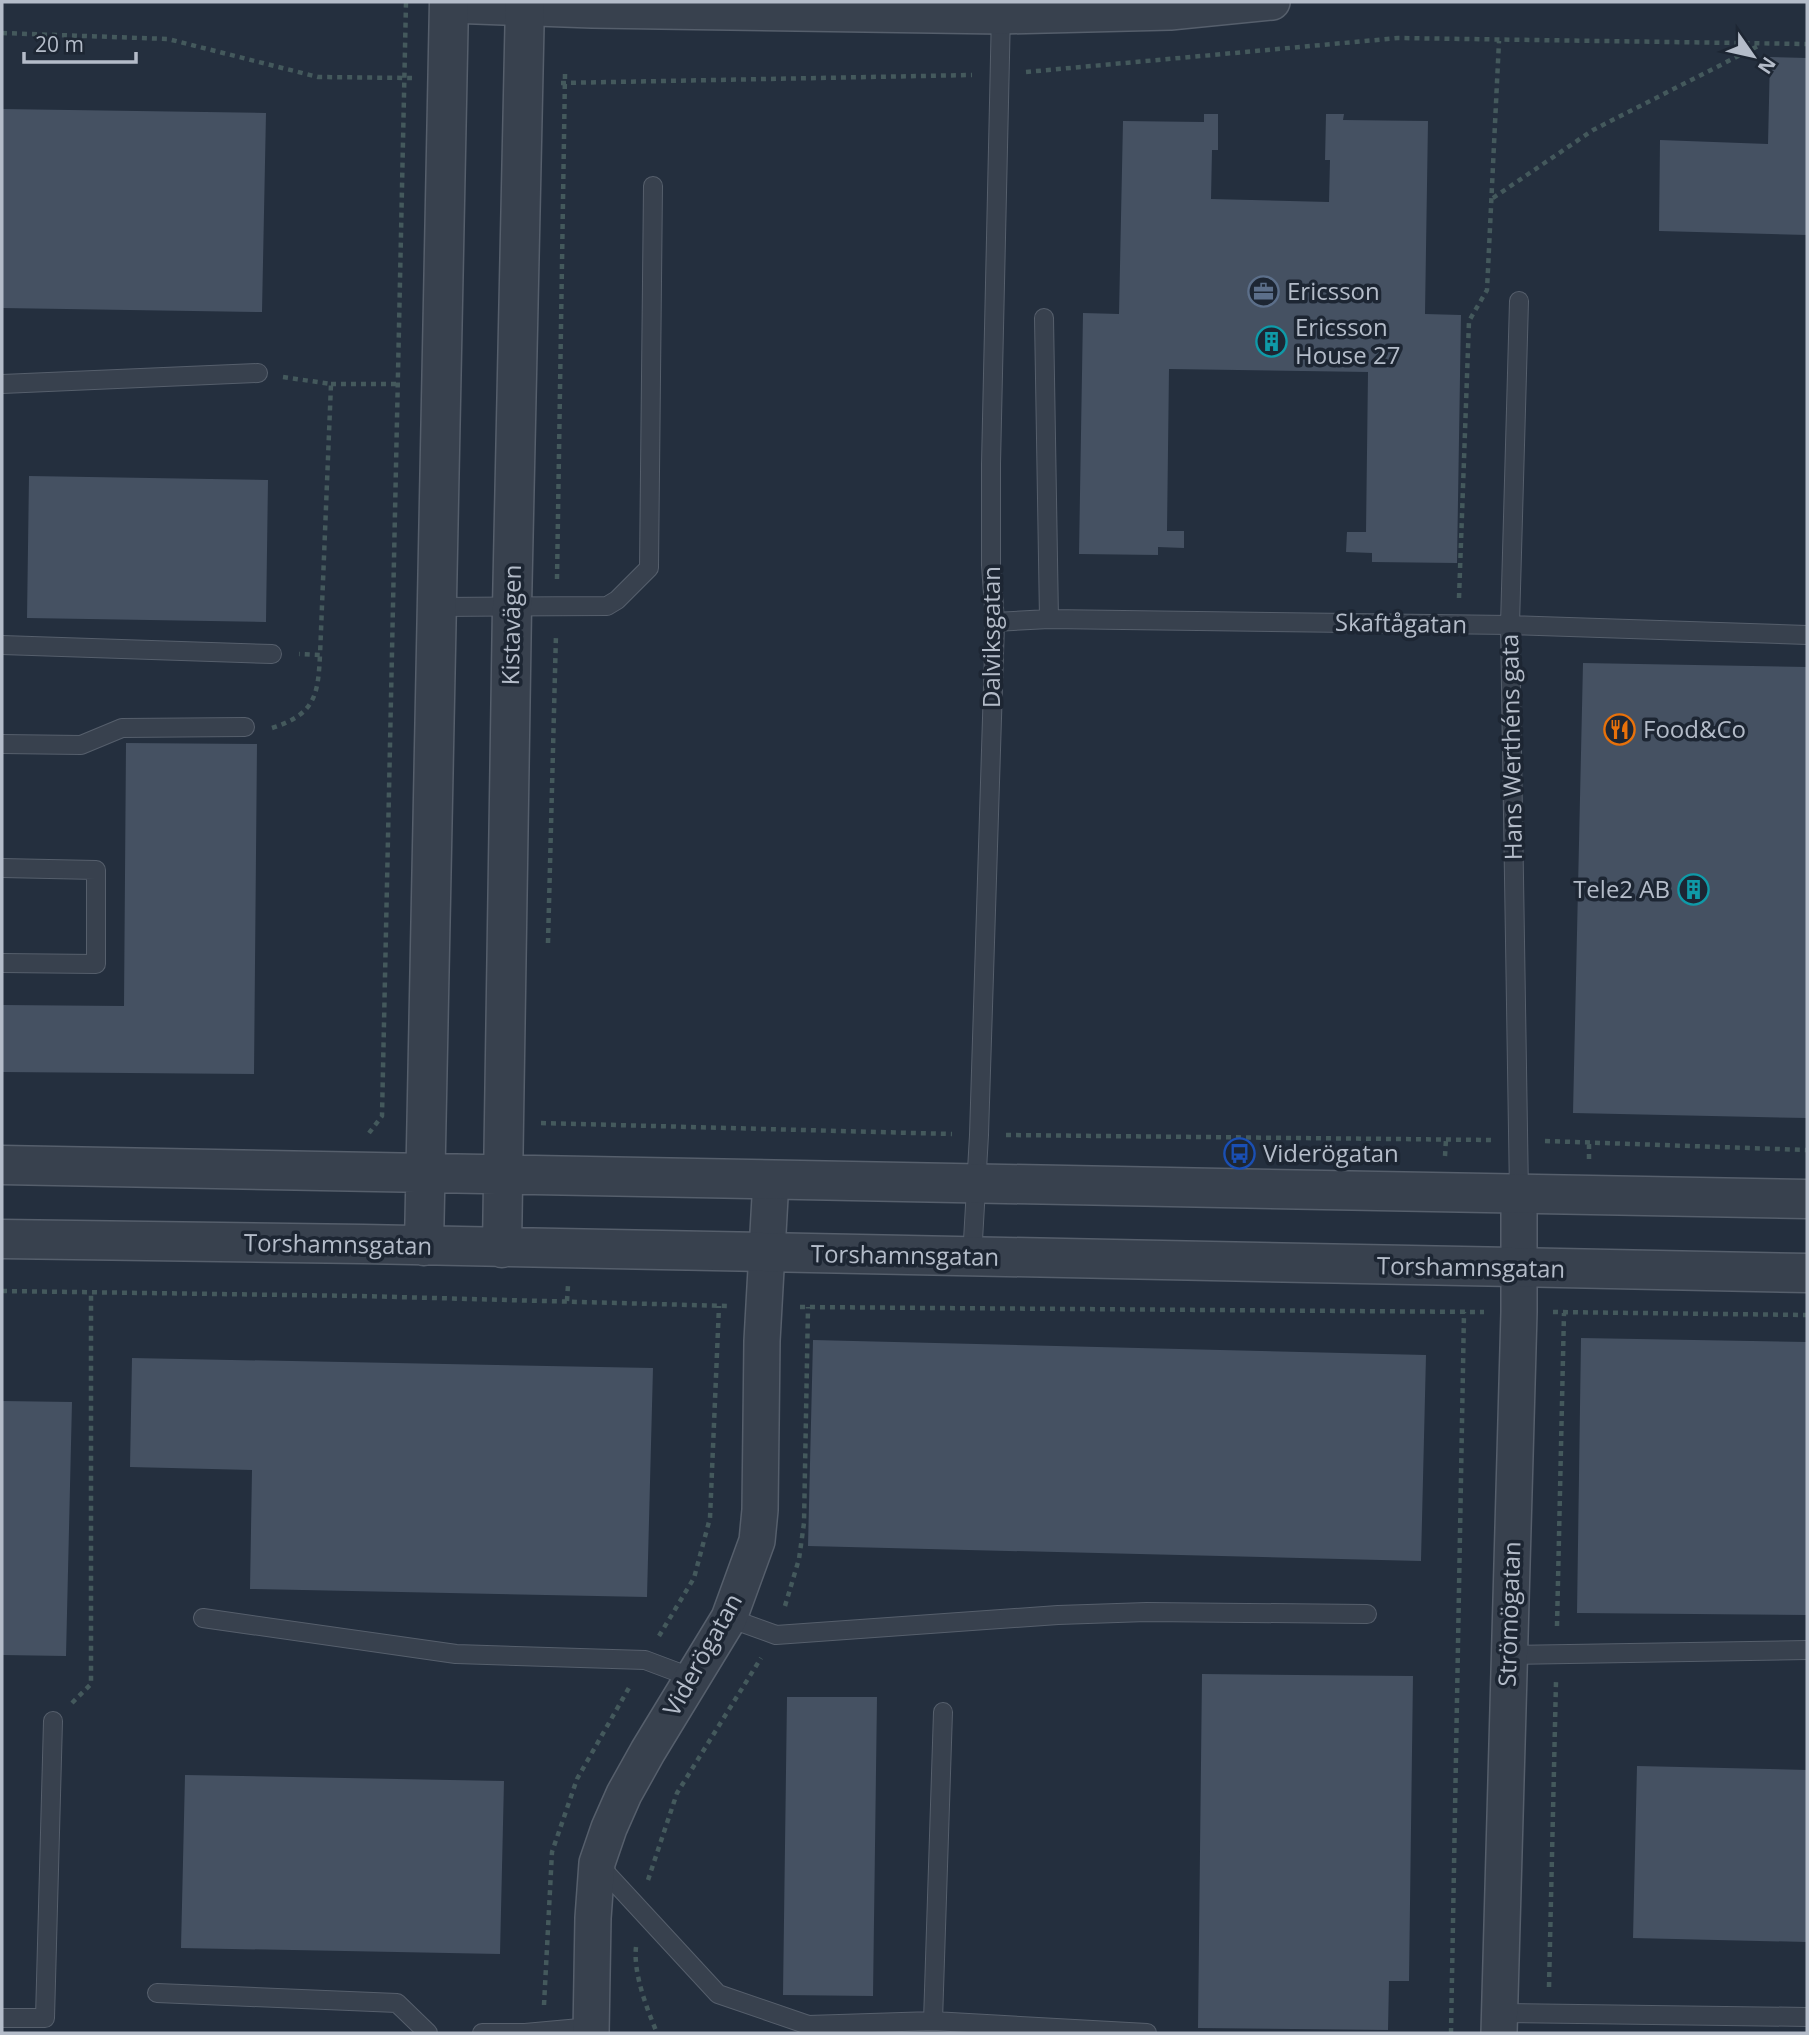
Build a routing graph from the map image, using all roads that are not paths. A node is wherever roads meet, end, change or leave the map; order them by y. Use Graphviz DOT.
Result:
graph roads {
  1 [pos="1272,2"];
  2 [pos="449,3"];
  3 [pos="525,5"];
  4 [pos="1000,9"];
  5 [pos="653,187"];
  6 [pos="1519,301"];
  7 [pos="1044,318"];
  8 [pos="258,373"];
  9 [pos="2,384"];
  10 [pos="437,607"];
  11 [pos="512,607"];
  12 [pos="1049,619"];
  13 [pos="995,622"];
  14 [pos="1510,625"];
  15 [pos="1807,635"];
  16 [pos="2,645"];
  17 [pos="272,654"];
  18 [pos="244,727"];
  19 [pos="2,744"];
  20 [pos="2,868"];
  21 [pos="2,963"];
  22 [pos="2,1165"];
  23 [pos="425,1173"];
  24 [pos="503,1174"];
  25 [pos="771,1179"];
  26 [pos="977,1182"];
  27 [pos="1519,1194"];
  28 [pos="1807,1199"];
  29 [pos="2,1239"];
  30 [pos="424,1246"];
  31 [pos="502,1248"];
  32 [pos="767,1252"];
  33 [pos="972,1258"];
  34 [pos="1519,1268"];
  35 [pos="1807,1273"];
  36 [pos="1367,1614"];
  37 [pos="203,1618"];
  38 [pos="729,1618"];
  39 [pos="1807,1650"];
  40 [pos="1509,1655"];
  41 [pos="692,1678"];
  42 [pos="943,1712"];
  43 [pos="54,1721"];
  44 [pos="597,1863"];
  45 [pos="157,1993"];
  46 [pos="1807,2017"];
  47 [pos="2,2018"];
  48 [pos="45,2018"];
  49 [pos="933,2021"];
  50 [pos="1499,2023"];
  51 [pos="808,2025"];
  52 [pos="591,2030"];
  53 [pos="55,2033"];
  54 [pos="428,2033"];
  55 [pos="482,2033"];
  56 [pos="834,2033"];
  57 [pos="1147,2033"];
  1 -- 4 [label="street"];
  2 -- 3 [label="street"];
  2 -- 10 [label="street"];
  3 -- 4 [label="street"];
  3 -- 11 [label="street, Kistavägen"];
  4 -- 13 [label="lane, Dalviksgatan"];
  5 -- 11 [label="lane"];
  6 -- 14 [label="lane, Hans Werthéns gata"];
  7 -- 12 [label="lane"];
  8 -- 9 [label="lane"];
  10 -- 11 [label="lane"];
  10 -- 23 [label="street"];
  11 -- 24 [label="street, Kistavägen"];
  12 -- 13 [label="lane, Skaftågatan"];
  12 -- 14 [label="lane, Skaftågatan"];
  13 -- 26 [label="lane, Dalviksgatan"];
  14 -- 15 [label="lane, Skaftågatan"];
  14 -- 27 [label="lane, Hans Werthéns gata"];
  16 -- 17 [label="lane"];
  18 -- 19 [label="lane"];
  20 -- 21 [label="lane"];
  22 -- 23 [label="street"];
  23 -- 24 [label="street"];
  23 -- 30 [label="street"];
  24 -- 25 [label="street"];
  24 -- 31 [label="street, Kistavägen"];
  25 -- 26 [label="street"];
  25 -- 32 [label="street, Viderögatan"];
  26 -- 27 [label="street"];
  26 -- 33 [label="lane, Dalviksgatan"];
  27 -- 28 [label="street"];
  27 -- 34 [label="street, Strömögatan"];
  29 -- 30 [label="street, Torshamnsgatan"];
  30 -- 31 [label="street, Torshamnsgatan"];
  31 -- 32 [label="street, Torshamnsgatan"];
  32 -- 33 [label="street, Torshamnsgatan"];
  32 -- 38 [label="street, Viderögatan"];
  33 -- 34 [label="street, Torshamnsgatan"];
  34 -- 35 [label="street, Torshamnsgatan"];
  34 -- 40 [label="street, Strömögatan"];
  36 -- 38 [label="lane"];
  37 -- 41 [label="lane"];
  38 -- 41 [label="street, Viderögatan"];
  39 -- 40 [label="lane"];
  40 -- 50 [label="street, Strömögatan"];
  41 -- 44 [label="street, Viderögatan"];
  42 -- 49 [label="lane"];
  43 -- 48 [label="lane"];
  44 -- 51 [label="lane"];
  44 -- 52 [label="street, Viderögatan"];
  45 -- 54 [label="lane"];
  46 -- 50 [label="lane"];
  47 -- 48 [label="lane"];
  48 -- 53 [label="lane"];
  49 -- 51 [label="lane"];
  49 -- 57 [label="lane"];
  51 -- 56 [label="lane"];
  52 -- 55 [label="lane"];
}
